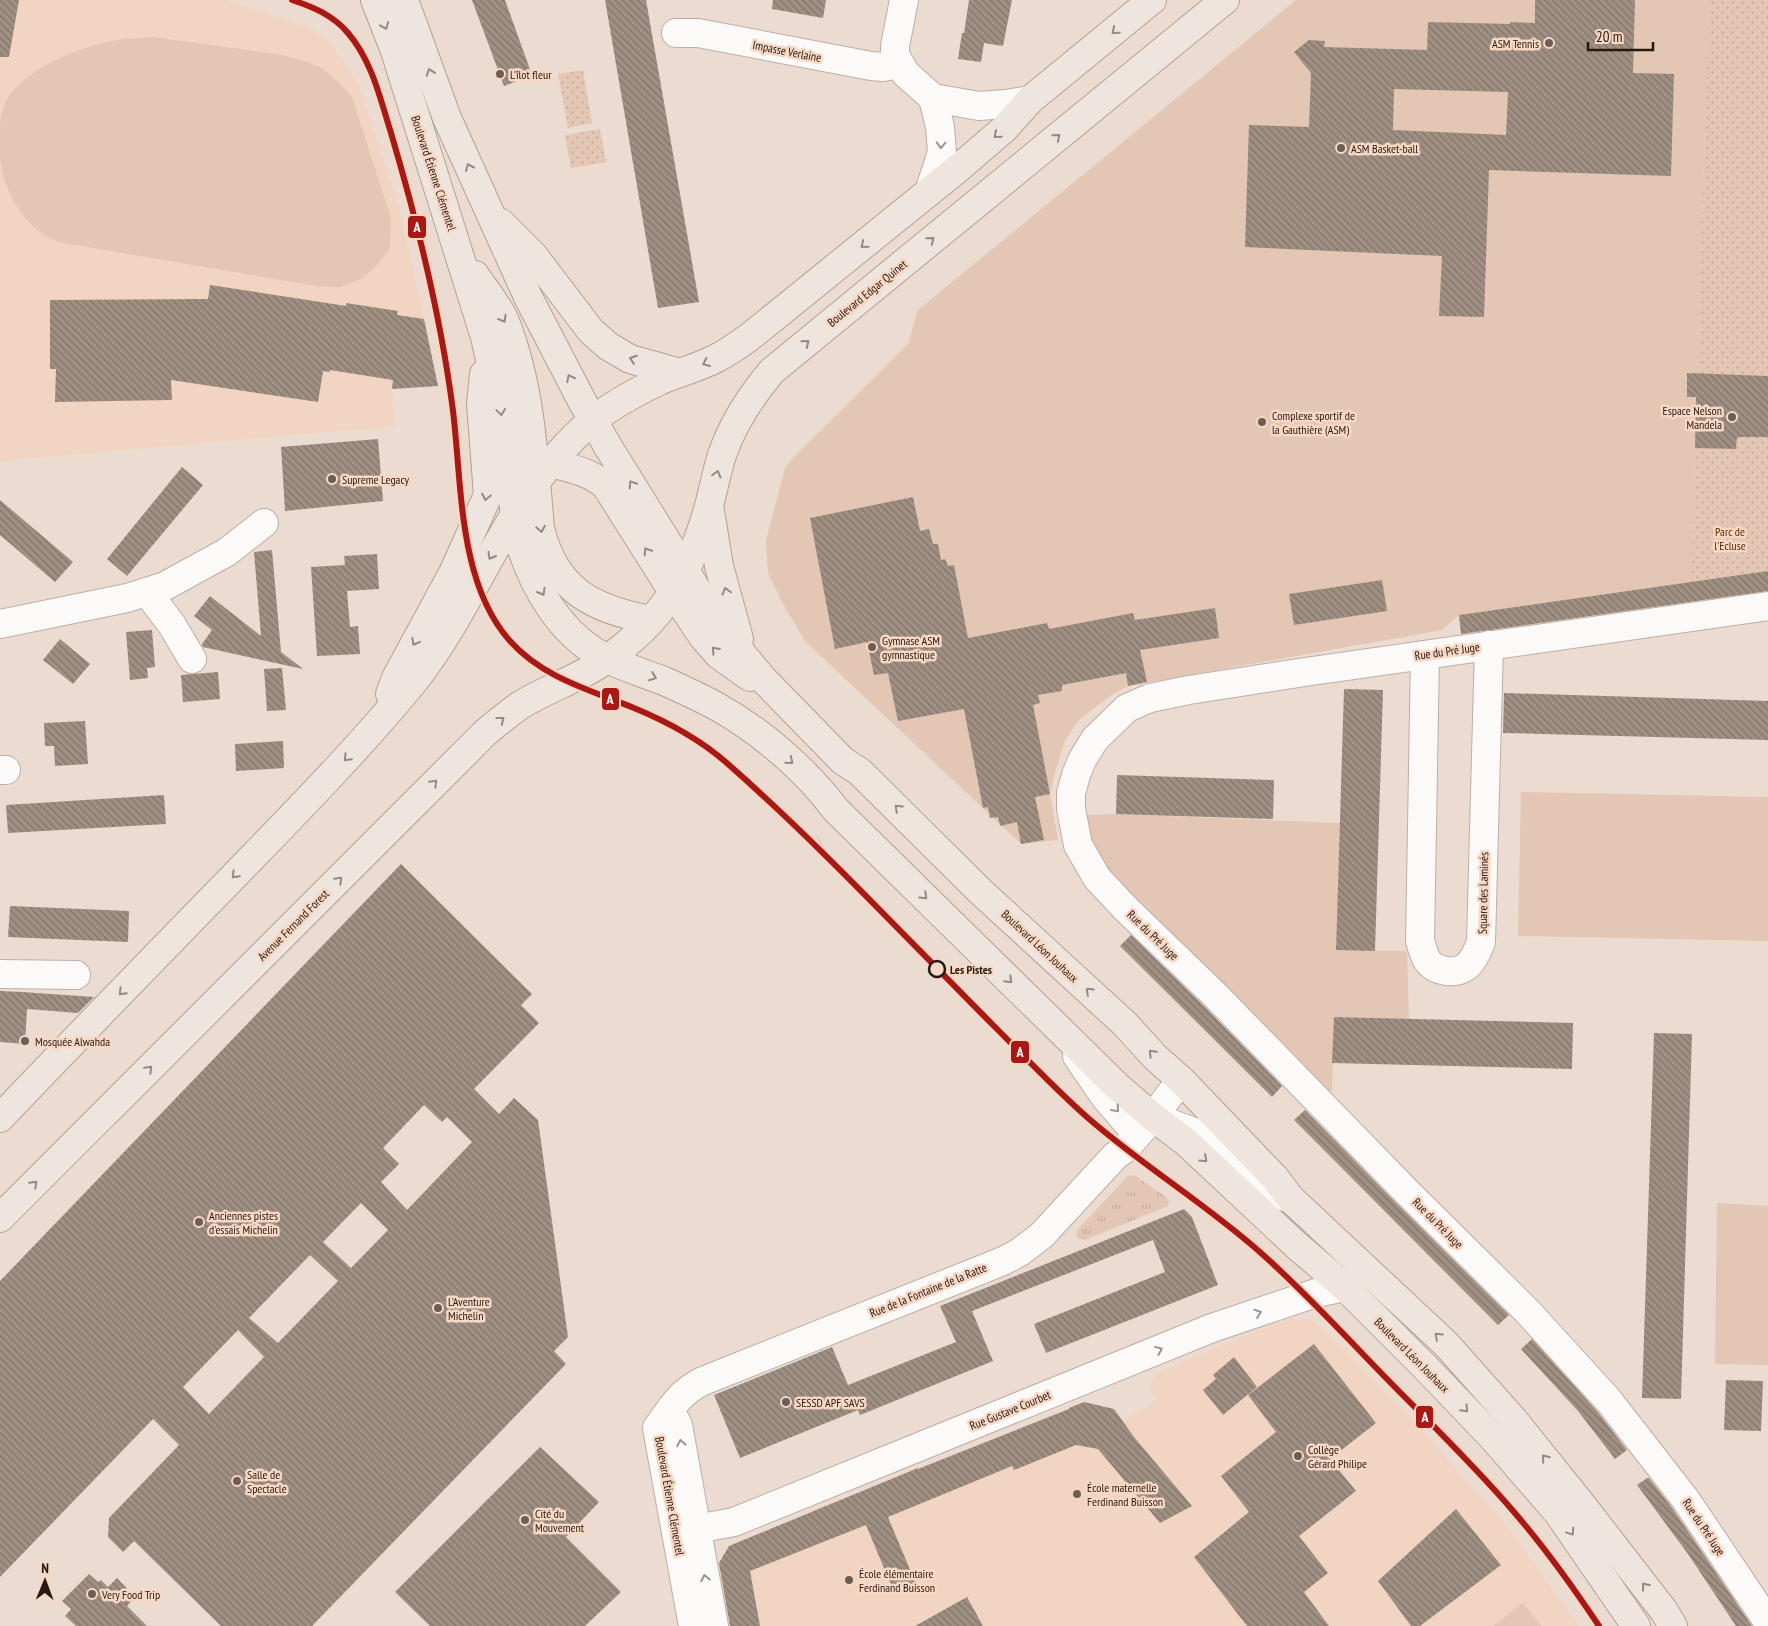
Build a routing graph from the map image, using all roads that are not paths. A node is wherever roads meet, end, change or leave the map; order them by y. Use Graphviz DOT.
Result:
graph roads {
  1 [pos="375,0"];
  2 [pos="404,0"];
  3 [pos="904,0"];
  4 [pos="1152,0"];
  5 [pos="1225,0"];
  6 [pos="676,33"];
  7 [pos="899,64"];
  8 [pos="933,98"];
  9 [pos="1030,100"];
  10 [pos="929,192"];
  11 [pos="489,211"];
  12 [pos="458,248"];
  13 [pos="487,347"];
  14 [pos="680,373"];
  15 [pos="593,421"];
  16 [pos="543,472"];
  17 [pos="709,504"];
  18 [pos="515,514"];
  19 [pos="264,523"];
  20 [pos="679,581"];
  21 [pos="147,592"];
  22 [pos="1768,606"];
  23 [pos="651,620"];
  24 [pos="0,624"];
  25 [pos="1489,645"];
  26 [pos="743,655"];
  27 [pos="1425,655"];
  28 [pos="192,659"];
  29 [pos="607,659"];
  30 [pos="782,699"];
  31 [pos="380,721"];
  32 [pos="0,974"];
  33 [pos="76,975"];
  34 [pos="1181,1080"];
  35 [pos="0,1118"];
  36 [pos="1145,1126"];
  37 [pos="1291,1199"];
  38 [pos="0,1218"];
  39 [pos="1345,1287"];
  40 [pos="670,1410"];
  41 [pos="686,1532"];
  42 [pos="1768,1622"];
  43 [pos="693,1626"];
  44 [pos="714,1626"];
  45 [pos="1636,1626"];
  46 [pos="1673,1626"];
  1 -- 12 [label="main road, Boulevard Étienne Clémentel, one-way"];
  11 -- 2 [label="main road, one-way"];
  3 -- 7 [label="street"];
  4 -- 9 [label="main road, one-way"];
  17 -- 5 [label="main road, Boulevard Edgar Quinet, one-way"];
  6 -- 7 [label="street, Impasse Verlaine"];
  7 -- 8 [label="street"];
  8 -- 9 [label="street"];
  8 -- 10 [label="street, one-way"];
  9 -- 10 [label="main road, one-way"];
  10 -- 14 [label="main road, one-way"];
  14 -- 11 [label="main road, one-way"];
  15 -- 11 [label="main road, one-way"];
  12 -- 13 [label="main road, Boulevard Étienne Clémentel"];
  12 -- 16 [label="main road, one-way"];
  13 -- 18 [label="main road, Boulevard Étienne Clémentel, one-way"];
  13 -- 31 [label="main road, one-way"];
  14 -- 15 [label="main road"];
  15 -- 16 [label="main road"];
  20 -- 15 [label="main road, one-way"];
  16 -- 18 [label="main road"];
  20 -- 16 [label="main road, one-way"];
  16 -- 23 [label="main road, one-way"];
  17 -- 20 [label="main road, Boulevard Edgar Quinet"];
  26 -- 17 [label="main road, one-way"];
  18 -- 29 [label="main road, Boulevard Étienne Clémentel, one-way"];
  18 -- 31 [label="main road, one-way"];
  19 -- 21 [label="street"];
  20 -- 23 [label="main road, Boulevard Edgar Quinet"];
  20 -- 26 [label="main road"];
  30 -- 20 [label="main road, one-way"];
  21 -- 24 [label="street"];
  21 -- 28 [label="street"];
  22 -- 25 [label="street, Rue du Pré Juge"];
  23 -- 29 [label="main road, Boulevard Edgar Quinet"];
  25 -- 27 [label="street, Rue du Pré Juge"];
  25 -- 27 [label="street, Square des Laminés"];
  26 -- 30 [label="main road"];
  27 -- 42 [label="street, Rue du Pré Juge"];
  29 -- 36 [label="main road, Boulevard Léon Jouhaux, one-way"];
  38 -- 29 [label="main road, Avenue Fernand Forest, one-way"];
  34 -- 30 [label="main road, Boulevard Léon Jouhaux, one-way"];
  31 -- 35 [label="main road, one-way"];
  32 -- 33 [label="street"];
  34 -- 36 [label="street, Rue de la Fontaine de la Ratte"];
  34 -- 37 [label="main road, Boulevard Léon Jouhaux"];
  36 -- 37 [label="street, Boulevard Léon Jouhaux"];
  36 -- 39 [label="main road, Boulevard Léon Jouhaux, one-way"];
  36 -- 40 [label="street, Rue de la Fontaine de la Ratte"];
  46 -- 37 [label="main road, Boulevard Léon Jouhaux, one-way"];
  41 -- 39 [label="street, Rue Gustave Courbet, one-way"];
  39 -- 45 [label="main road, Boulevard Léon Jouhaux, one-way"];
  40 -- 41 [label="street, Boulevard Étienne Clémentel"];
  41 -- 43 [label="street, Boulevard Étienne Clémentel"];
  44 -- 41 [label="street, Boulevard Étienne Clémentel, one-way"];
}
